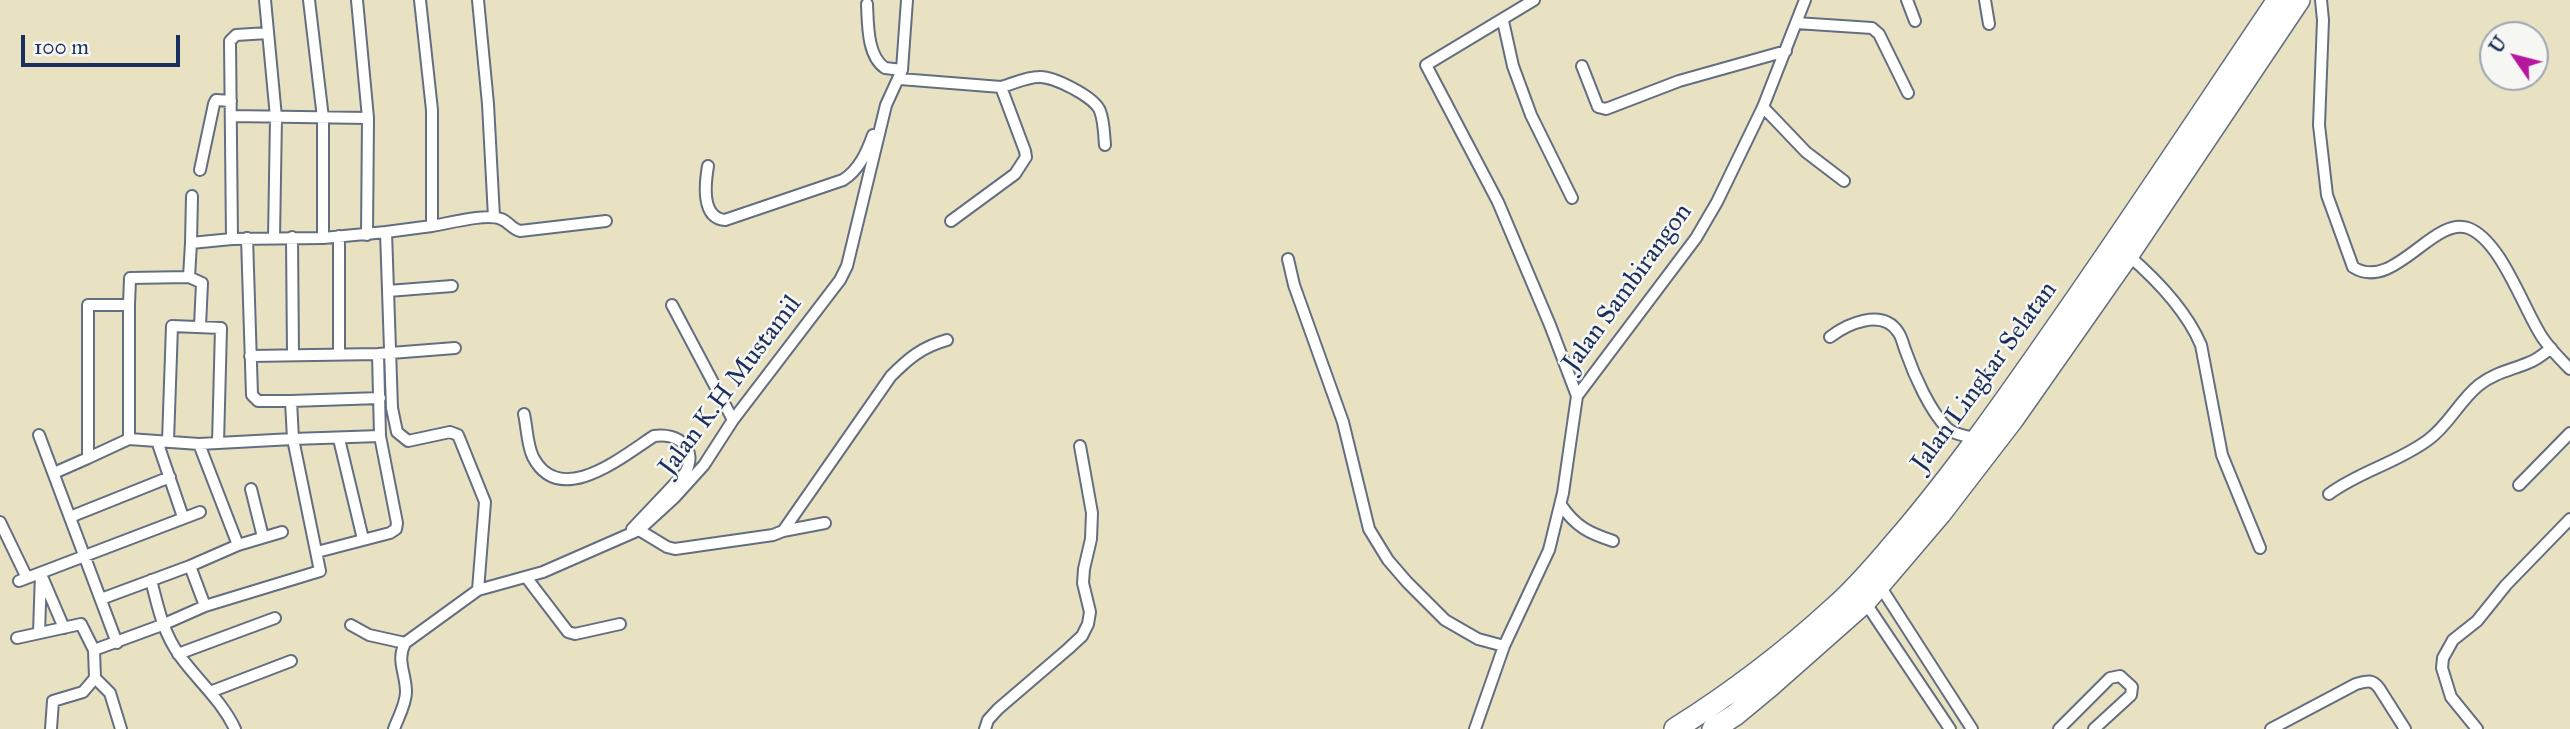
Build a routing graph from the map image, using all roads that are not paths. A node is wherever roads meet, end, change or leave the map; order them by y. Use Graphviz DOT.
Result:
graph roads {
  1 [pos="265,0"];
  2 [pos="309,0"];
  3 [pos="357,0"];
  4 [pos="420,0"];
  5 [pos="478,0"];
  6 [pos="907,0"];
  7 [pos="1534,0"];
  8 [pos="1805,0"];
  9 [pos="1907,0"];
  10 [pos="1985,0"];
  11 [pos="2278,0"];
  12 [pos="2299,0"];
  13 [pos="2321,0"];
  14 [pos="867,4"];
  15 [pos="1503,21"];
  16 [pos="1915,21"];
  17 [pos="1796,23"];
  18 [pos="1989,24"];
  19 [pos="268,33"];
  20 [pos="1786,51"];
  21 [pos="1582,66"];
  22 [pos="901,74"];
  23 [pos="1001,87"];
  24 [pos="1908,93"];
  25 [pos="890,95"];
  26 [pos="231,101"];
  27 [pos="1763,107"];
  28 [pos="231,116"];
  29 [pos="276,117"];
  30 [pos="323,118"];
  31 [pos="368,118"];
  32 [pos="1105,145"];
  33 [pos="708,166"];
  34 [pos="200,170"];
  35 [pos="1844,181"];
  36 [pos="192,196"];
  37 [pos="1572,198"];
  38 [pos="494,217"];
  39 [pos="606,221"];
  40 [pos="951,221"];
  41 [pos="432,226"];
  42 [pos="386,232"];
  43 [pos="367,235"];
  44 [pos="339,236"];
  45 [pos="292,237"];
  46 [pos="247,238"];
  47 [pos="323,238"];
  48 [pos="232,239"];
  49 [pos="274,239"];
  50 [pos="191,243"];
  51 [pos="2128,255"];
  52 [pos="1288,258"];
  53 [pos="189,277"];
  54 [pos="452,286"];
  55 [pos="388,291"];
  56 [pos="129,305"];
  57 [pos="672,305"];
  58 [pos="200,326"];
  59 [pos="1830,337"];
  60 [pos="947,340"];
  61 [pos="455,348"];
  62 [pos="2550,348"];
  63 [pos="384,353"];
  64 [pos="339,354"];
  65 [pos="293,355"];
  66 [pos="250,356"];
  67 [pos="2570,369"];
  68 [pos="1577,396"];
  69 [pos="380,398"];
  70 [pos="291,401"];
  71 [pos="524,414"];
  72 [pos="2006,414"];
  73 [pos="733,420"];
  74 [pos="2570,433"];
  75 [pos="39,435"];
  76 [pos="380,436"];
  77 [pos="129,439"];
  78 [pos="293,439"];
  79 [pos="340,439"];
  80 [pos="1977,439"];
  81 [pos="162,441"];
  82 [pos="218,443"];
  83 [pos="200,444"];
  84 [pos="1080,446"];
  85 [pos="88,458"];
  86 [pos="54,473"];
  87 [pos="170,477"];
  88 [pos="2519,485"];
  89 [pos="251,489"];
  90 [pos="2329,494"];
  91 [pos="1561,505"];
  92 [pos="200,512"];
  93 [pos="70,517"];
  94 [pos="183,517"];
  95 [pos="2570,519"];
  96 [pos="0,522"];
  97 [pos="825,523"];
  98 [pos="639,530"];
  99 [pos="783,531"];
  100 [pos="282,532"];
  101 [pos="263,537"];
  102 [pos="625,537"];
  103 [pos="363,539"];
  104 [pos="1613,541"];
  105 [pos="238,544"];
  106 [pos="2260,548"];
  107 [pos="317,552"];
  108 [pos="85,556"];
  109 [pos="190,566"];
  110 [pos="41,573"];
  111 [pos="526,577"];
  112 [pos="151,580"];
  113 [pos="1880,586"];
  114 [pos="478,590"];
  115 [pos="101,599"];
  116 [pos="1865,603"];
  117 [pos="205,606"];
  118 [pos="275,618"];
  119 [pos="620,624"];
  120 [pos="162,625"];
  121 [pos="351,625"];
  122 [pos="64,628"];
  123 [pos="1907,628"];
  124 [pos="39,633"];
  125 [pos="17,638"];
  126 [pos="1890,639"];
  127 [pos="117,643"];
  128 [pos="405,643"];
  129 [pos="1504,646"];
  130 [pos="94,650"];
  131 [pos="178,654"];
  132 [pos="291,661"];
  133 [pos="95,678"];
  134 [pos="1764,679"];
  135 [pos="209,692"];
  136 [pos="51,729"];
  137 [pos="121,729"];
  138 [pos="235,729"];
  139 [pos="394,729"];
  140 [pos="985,729"];
  141 [pos="1475,729"];
  142 [pos="1675,729"];
  143 [pos="1713,729"];
  144 [pos="1950,729"];
  145 [pos="1972,729"];
  146 [pos="2059,729"];
  147 [pos="2094,729"];
  148 [pos="2271,729"];
  149 [pos="2405,729"];
  150 [pos="2477,729"];
  1 -- 19 [label="street"];
  2 -- 30 [label="street"];
  3 -- 31 [label="street"];
  4 -- 41 [label="street"];
  5 -- 38 [label="street"];
  6 -- 22 [label="street, Jalan K.H Mustamil"];
  7 -- 15 [label="street"];
  8 -- 17 [label="street, Jalan Sambirangon"];
  9 -- 16 [label="street"];
  10 -- 18 [label="street"];
  11 -- 72 [label="highway, Jalan Lingkar Selatan"];
  12 -- 51 [label="highway, Jalan Lingkar Selatan"];
  13 -- 62 [label="street"];
  14 -- 22 [label="street"];
  15 -- 37 [label="street"];
  15 -- 68 [label="street"];
  17 -- 20 [label="street, Jalan Sambirangon"];
  17 -- 24 [label="street"];
  19 -- 26 [label="street"];
  19 -- 29 [label="street"];
  20 -- 21 [label="street"];
  20 -- 27 [label="street, Jalan Sambirangon"];
  22 -- 23 [label="street"];
  22 -- 25 [label="street, Jalan K.H Mustamil"];
  23 -- 32 [label="street"];
  23 -- 40 [label="street"];
  25 -- 33 [label="street"];
  25 -- 73 [label="street, Jalan K.H Mustamil"];
  26 -- 28 [label="street"];
  26 -- 34 [label="street"];
  27 -- 35 [label="street"];
  27 -- 68 [label="street, Jalan Sambirangon"];
  28 -- 29 [label="street"];
  28 -- 48 [label="street"];
  29 -- 30 [label="street"];
  29 -- 49 [label="street"];
  30 -- 31 [label="street"];
  30 -- 47 [label="street"];
  31 -- 43 [label="street"];
  36 -- 50 [label="street"];
  38 -- 39 [label="street"];
  38 -- 41 [label="street"];
  41 -- 42 [label="street"];
  42 -- 43 [label="street"];
  42 -- 55 [label="street"];
  43 -- 44 [label="street"];
  44 -- 47 [label="street"];
  44 -- 64 [label="street"];
  45 -- 47 [label="street"];
  45 -- 49 [label="street"];
  45 -- 65 [label="street"];
  46 -- 48 [label="street"];
  46 -- 49 [label="street"];
  46 -- 66 [label="street"];
  48 -- 50 [label="street"];
  50 -- 53 [label="street"];
  51 -- 72 [label="highway, Jalan Lingkar Selatan"];
  51 -- 106 [label="street"];
  52 -- 129 [label="street"];
  53 -- 56 [label="street"];
  53 -- 58 [label="street"];
  54 -- 55 [label="street"];
  55 -- 63 [label="street"];
  56 -- 77 [label="street"];
  56 -- 85 [label="street"];
  57 -- 73 [label="street"];
  58 -- 81 [label="street"];
  58 -- 82 [label="street"];
  59 -- 80 [label="street"];
  60 -- 99 [label="street"];
  61 -- 63 [label="street"];
  62 -- 67 [label="street"];
  62 -- 90 [label="street"];
  63 -- 64 [label="street"];
  63 -- 69 [label="street"];
  63 -- 114 [label="street"];
  64 -- 65 [label="street"];
  65 -- 66 [label="street"];
  66 -- 70 [label="street"];
  68 -- 91 [label="street, Jalan Sambirangon"];
  69 -- 70 [label="street"];
  69 -- 76 [label="street"];
  70 -- 78 [label="street"];
  71 -- 102 [label="street"];
  72 -- 80 [label="highway, Jalan Lingkar Selatan"];
  72 -- 113 [label="highway, Jalan Lingkar Selatan"];
  73 -- 98 [label="street, Jalan K.H Mustamil"];
  74 -- 88 [label="street"];
  75 -- 86 [label="street"];
  76 -- 79 [label="street"];
  76 -- 103 [label="street"];
  77 -- 81 [label="street"];
  77 -- 85 [label="street"];
  78 -- 79 [label="street"];
  78 -- 82 [label="street"];
  78 -- 107 [label="street"];
  79 -- 103 [label="street"];
  80 -- 134 [label="highway, Jalan Lingkar Selatan"];
  81 -- 83 [label="street"];
  81 -- 87 [label="street"];
  82 -- 83 [label="street"];
  83 -- 105 [label="street"];
  84 -- 140 [label="street"];
  85 -- 86 [label="street"];
  86 -- 93 [label="street"];
  87 -- 93 [label="street"];
  87 -- 94 [label="street"];
  89 -- 101 [label="street"];
  91 -- 104 [label="street"];
  91 -- 129 [label="street, Jalan Sambirangon"];
  92 -- 94 [label="street"];
  93 -- 108 [label="street"];
  94 -- 108 [label="street"];
  95 -- 150 [label="street"];
  96 -- 110 [label="street"];
  97 -- 99 [label="street"];
  98 -- 99 [label="street"];
  98 -- 102 [label="street, Jalan K.H Mustamil"];
  100 -- 101 [label="street"];
  101 -- 105 [label="street"];
  102 -- 111 [label="street, Jalan K.H Mustamil"];
  103 -- 107 [label="street"];
  105 -- 109 [label="street"];
  107 -- 117 [label="street"];
  108 -- 110 [label="street"];
  108 -- 115 [label="street"];
  109 -- 112 [label="street"];
  109 -- 117 [label="street"];
  110 -- 122 [label="street"];
  110 -- 124 [label="street"];
  111 -- 114 [label="street, Jalan K.H Mustamil"];
  111 -- 119 [label="street"];
  112 -- 115 [label="street"];
  112 -- 120 [label="street"];
  113 -- 116 [label="highway, Jalan Lingkar Selatan"];
  113 -- 123 [label="street"];
  114 -- 128 [label="street, Jalan K.H Mustamil"];
  115 -- 127 [label="street"];
  116 -- 126 [label="street"];
  116 -- 134 [label="highway, Jalan Lingkar Selatan"];
  117 -- 120 [label="street"];
  118 -- 131 [label="street"];
  120 -- 127 [label="street"];
  120 -- 131 [label="street"];
  121 -- 128 [label="street"];
  122 -- 124 [label="street"];
  122 -- 130 [label="street"];
  123 -- 126 [label="street"];
  123 -- 145 [label="street"];
  124 -- 125 [label="street"];
  126 -- 144 [label="street"];
  127 -- 130 [label="street"];
  128 -- 139 [label="street"];
  129 -- 141 [label="street, Jalan Sambirangon"];
  130 -- 133 [label="street"];
  131 -- 135 [label="street"];
  132 -- 135 [label="street"];
  133 -- 136 [label="street"];
  133 -- 137 [label="street"];
  134 -- 142 [label="highway, Jalan Lingkar Selatan"];
  134 -- 143 [label="highway, Jalan Lingkar Selatan"];
  135 -- 138 [label="street"];
  146 -- 147 [label="street"];
  148 -- 149 [label="street"];
}
